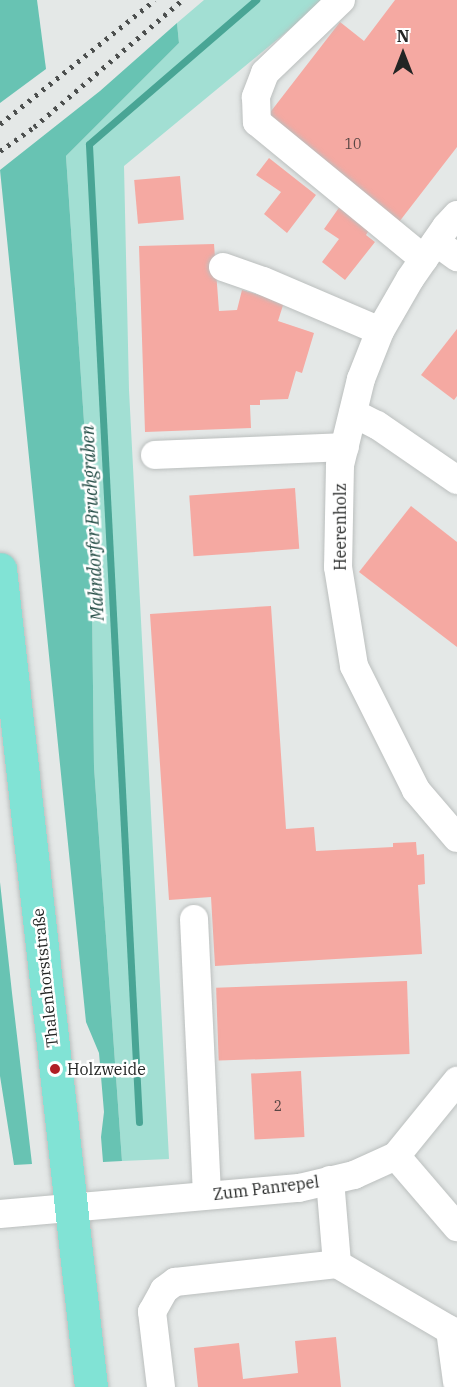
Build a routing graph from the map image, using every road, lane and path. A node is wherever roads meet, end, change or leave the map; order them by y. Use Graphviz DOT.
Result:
graph roads {
  1 [pos="341,0"];
  2 [pos="457,215"];
  3 [pos="439,252"];
  4 [pos="223,267"];
  5 [pos="380,331"];
  6 [pos="353,413"];
  7 [pos="345,447"];
  8 [pos="155,455"];
  9 [pos="457,480"];
  10 [pos="0,569"];
  11 [pos="457,838"];
  12 [pos="194,919"];
  13 [pos="457,1081"];
  14 [pos="396,1156"];
  15 [pos="330,1180"];
  16 [pos="207,1195"];
  17 [pos="72,1206"];
  18 [pos="0,1214"];
  19 [pos="457,1227"];
  20 [pos="337,1264"];
  21 [pos="457,1382"];
  22 [pos="91,1387"];
  23 [pos="161,1387"];
  1 -- 3 [label="street"];
  2 -- 3 [label="street, Heerenholz"];
  3 -- 5 [label="street, Heerenholz"];
  4 -- 5 [label="street"];
  5 -- 6 [label="street, Heerenholz"];
  6 -- 7 [label="street, Heerenholz"];
  6 -- 9 [label="street"];
  7 -- 8 [label="street"];
  7 -- 11 [label="street, Heerenholz"];
  10 -- 17 [label="main road, Thalenhorststraße"];
  12 -- 16 [label="street"];
  13 -- 14 [label="street, Zum Panrepel"];
  14 -- 15 [label="street, Zum Panrepel"];
  14 -- 19 [label="street"];
  15 -- 16 [label="street, Zum Panrepel"];
  15 -- 20 [label="street"];
  16 -- 17 [label="street, Zum Panrepel"];
  17 -- 18 [label="street"];
  17 -- 22 [label="main road, Thalenhorststraße"];
  20 -- 21 [label="street"];
  20 -- 23 [label="street"];
}
